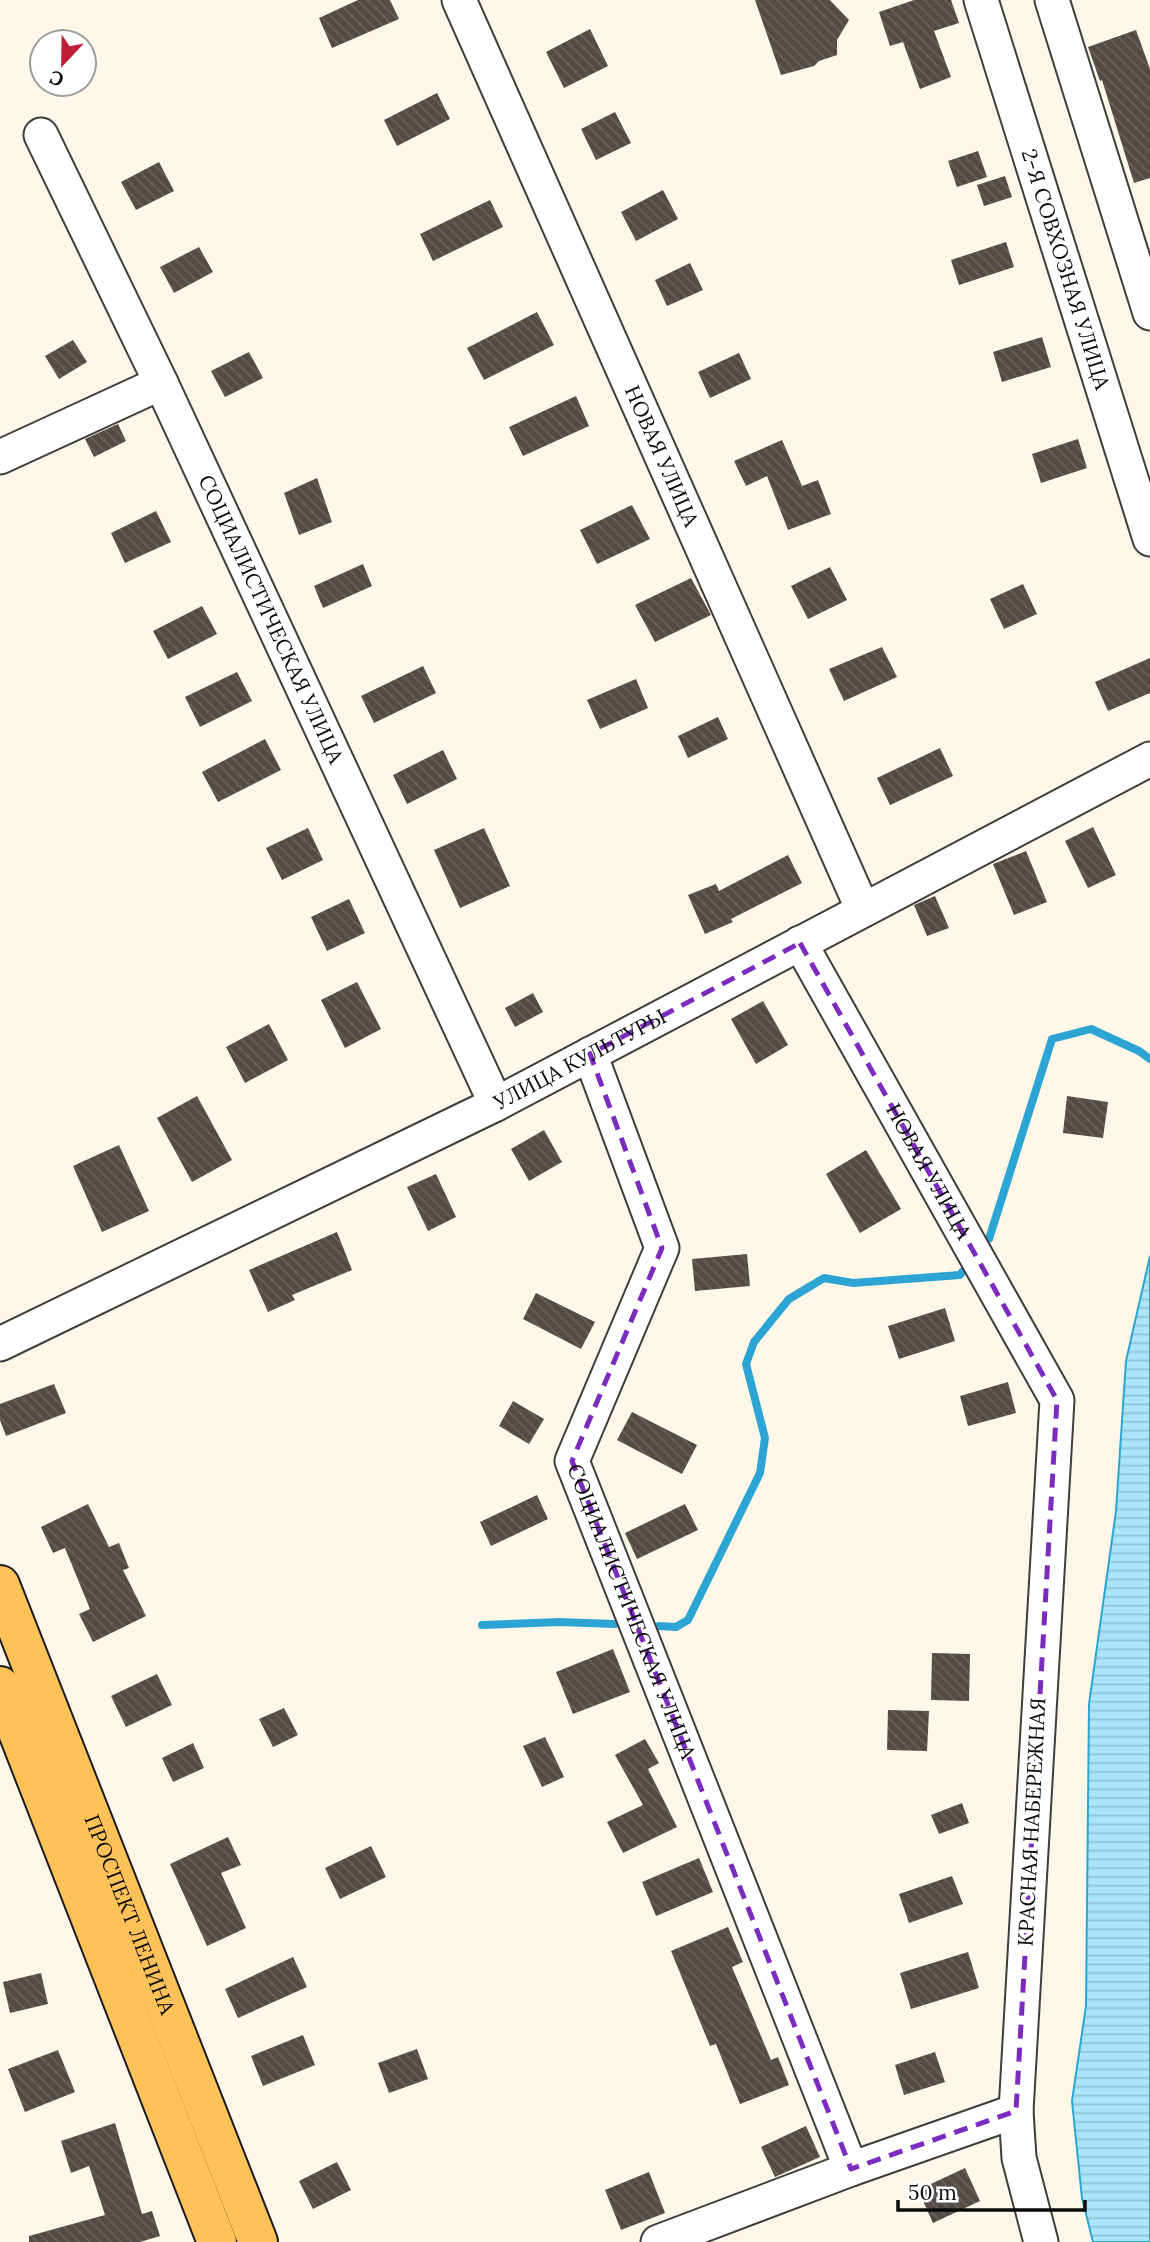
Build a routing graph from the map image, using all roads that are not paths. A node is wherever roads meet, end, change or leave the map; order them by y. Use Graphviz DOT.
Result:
graph roads {
  1 [pos="459,0"];
  2 [pos="981,0"];
  3 [pos="1052,0"];
  4 [pos="41,135"];
  5 [pos="1150,313"];
  6 [pos="161,383"];
  7 [pos="0,457"];
  8 [pos="1150,539"];
  9 [pos="1150,759"];
  10 [pos="863,910"];
  11 [pos="800,943"];
  12 [pos="590,1054"];
  13 [pos="496,1104"];
  14 [pos="0,1344"];
  15 [pos="1057,1400"];
  16 [pos="0,1585"];
  17 [pos="0,1686"];
  18 [pos="1016,2111"];
  19 [pos="852,2169"];
  20 [pos="217,2242"];
  21 [pos="258,2242"];
  22 [pos="658,2242"];
  23 [pos="1041,2242"];
  1 -- 10 [label="street, НОВАЯ УЛИЦА"];
  2 -- 8 [label="street, 2-Я СОВХОЗНАЯ УЛИЦА"];
  3 -- 5 [label="street"];
  4 -- 6 [label="street, СОЦИАЛИСТИЧЕСКАЯ УЛИЦА"];
  6 -- 7 [label="street"];
  6 -- 13 [label="street, СОЦИАЛИСТИЧЕСКАЯ УЛИЦА"];
  9 -- 10 [label="street, УЛИЦА КУЛЬТУРЫ"];
  10 -- 11 [label="street, УЛИЦА КУЛЬТУРЫ"];
  11 -- 12 [label="street, УЛИЦА КУЛЬТУРЫ"];
  11 -- 15 [label="street, НОВАЯ УЛИЦА"];
  12 -- 13 [label="street, УЛИЦА КУЛЬТУРЫ"];
  12 -- 19 [label="street, СОЦИАЛИСТИЧЕСКАЯ УЛИЦА"];
  13 -- 14 [label="street, УЛИЦА КУЛЬТУРЫ"];
  15 -- 18 [label="street, КРАСНАЯ НАБЕРЕЖНАЯ"];
  16 -- 21 [label="main road, ПРОСПЕКТ ЛЕНИНА"];
  17 -- 20 [label="main road, ПРОСПЕКТ ЛЕНИНА"];
  18 -- 19 [label="street"];
  18 -- 23 [label="street, КРАСНАЯ НАБЕРЕЖНАЯ"];
  19 -- 22 [label="street"];
}
